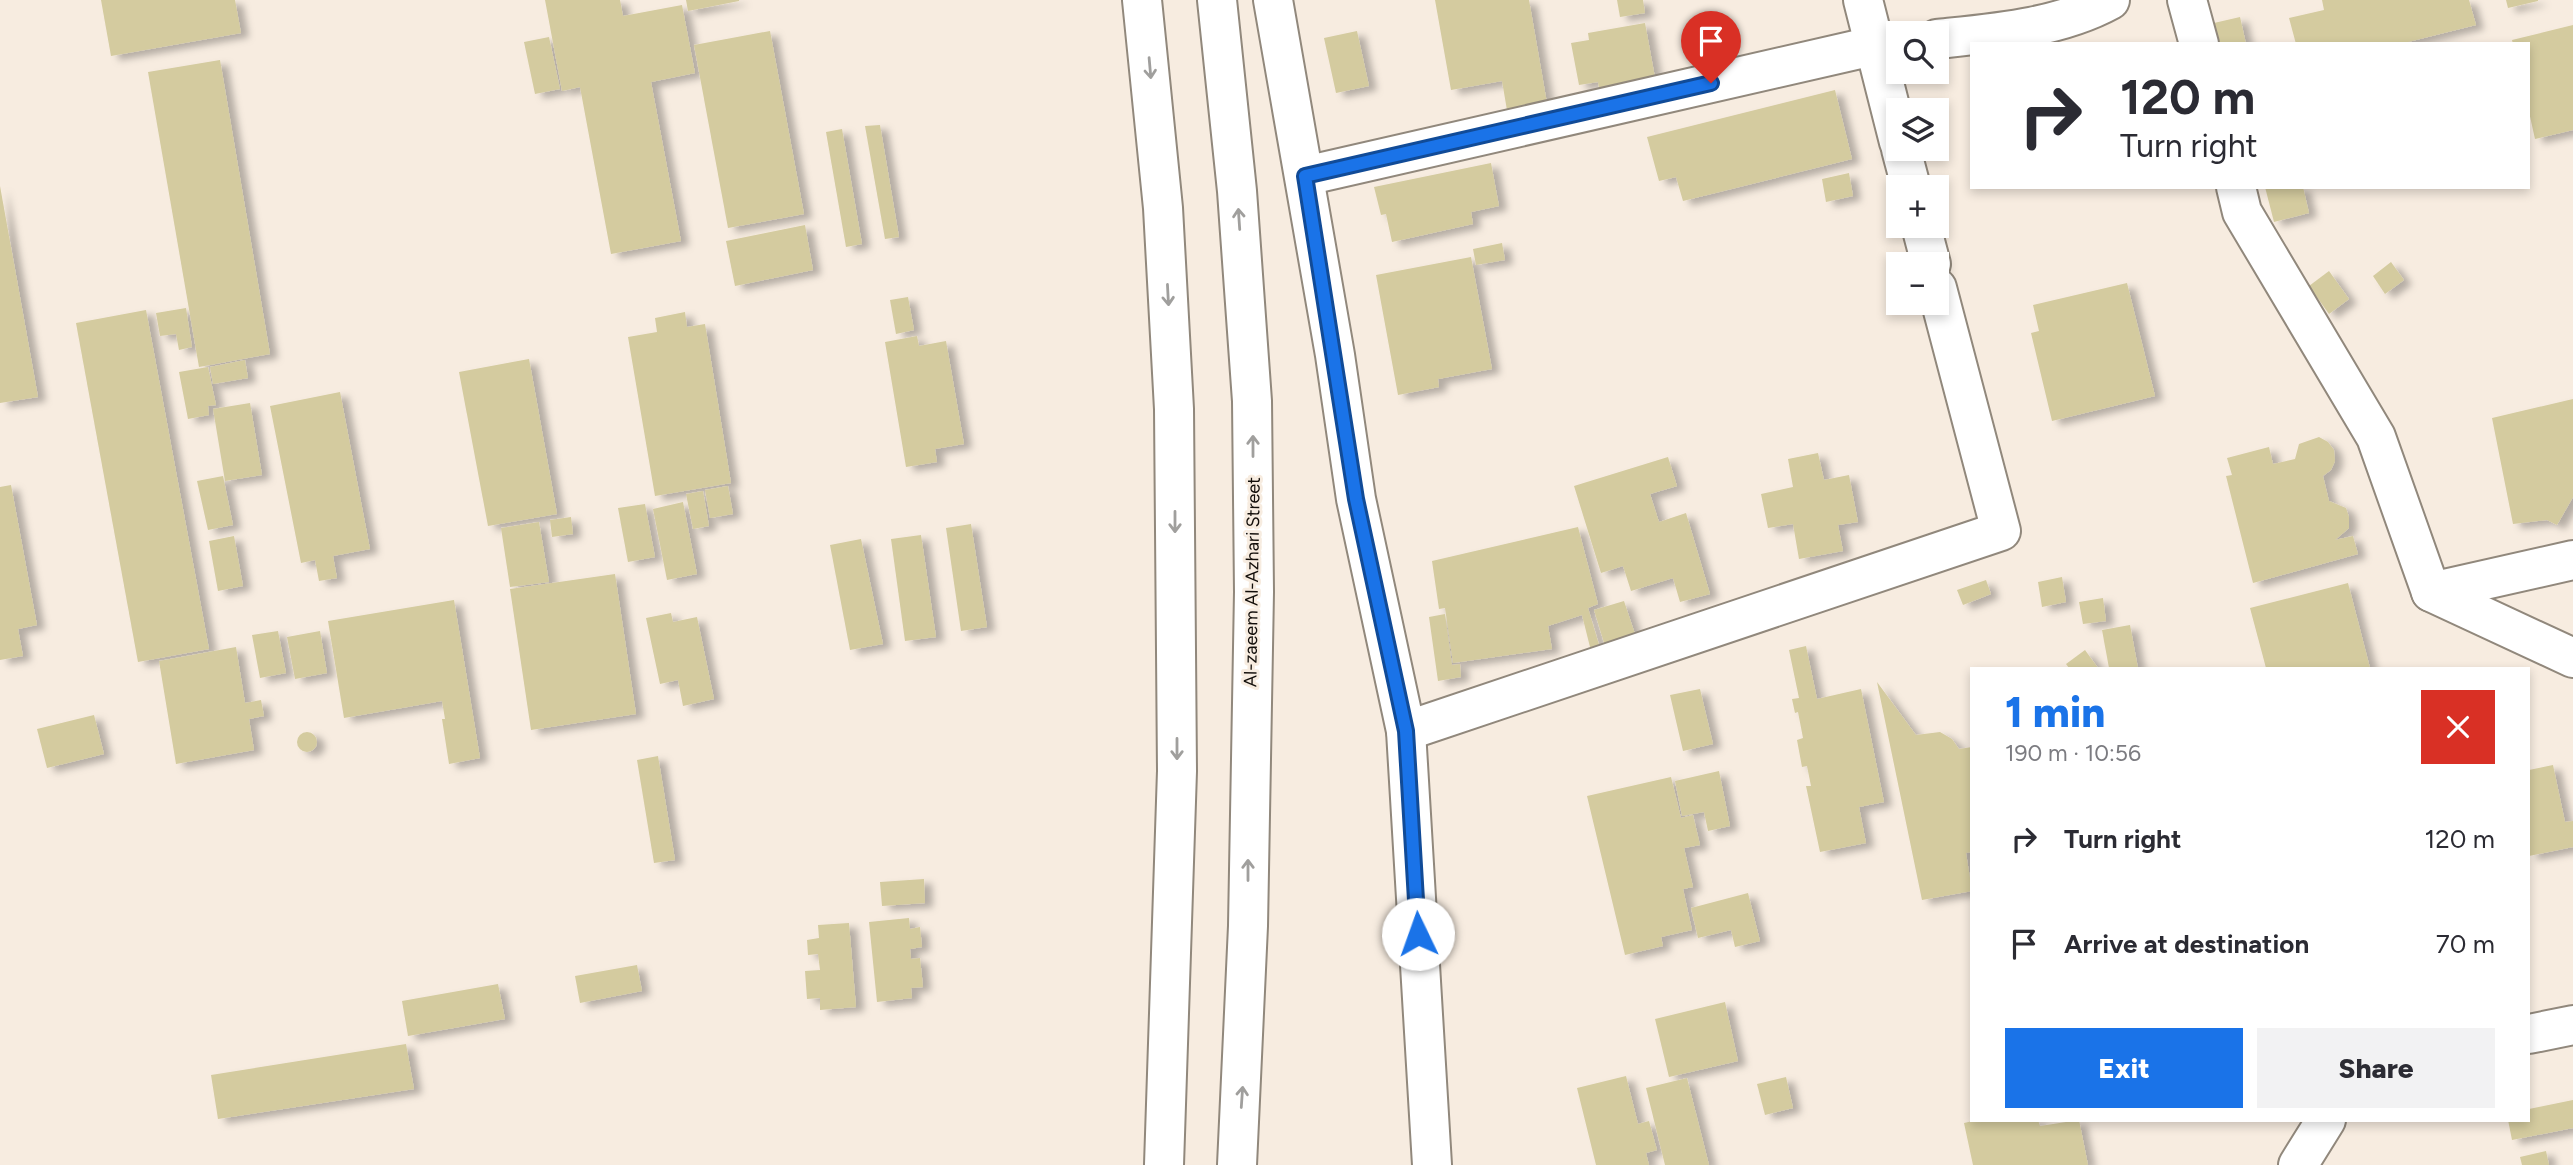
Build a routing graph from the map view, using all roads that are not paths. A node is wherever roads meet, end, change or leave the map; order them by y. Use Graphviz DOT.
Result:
graph roads {
  1 [pos="1142,0"];
  2 [pos="1217,0"];
  3 [pos="1273,0"];
  4 [pos="1863,0"];
  5 [pos="2110,0"];
  6 [pos="2187,0"];
  7 [pos="1949,38"];
  8 [pos="2198,42"];
  9 [pos="1886,45"];
  10 [pos="1305,176"];
  11 [pos="2236,189"];
  12 [pos="1944,315"];
  13 [pos="2573,561"];
  14 [pos="2431,592"];
  15 [pos="2573,658"];
  16 [pos="1406,731"];
  17 [pos="2573,1025"];
  18 [pos="2530,1034"];
  19 [pos="2325,1122"];
  20 [pos="1164,1165"];
  21 [pos="1237,1165"];
  22 [pos="1432,1165"];
  23 [pos="2298,1165"];
  1 -- 20 [label="street, one-way"];
  21 -- 2 [label="street, Al-zaeem Al-Azhari Street, one-way"];
  3 -- 10 [label="street"];
  4 -- 9 [label="street"];
  5 -- 7 [label="street"];
  6 -- 8 [label="street"];
  9 -- 10 [label="street"];
  10 -- 16 [label="street"];
  11 -- 14 [label="street"];
  12 -- 16 [label="street"];
  13 -- 14 [label="street"];
  14 -- 15 [label="street"];
  16 -- 22 [label="street"];
  17 -- 18 [label="street"];
  19 -- 23 [label="street"];
}
